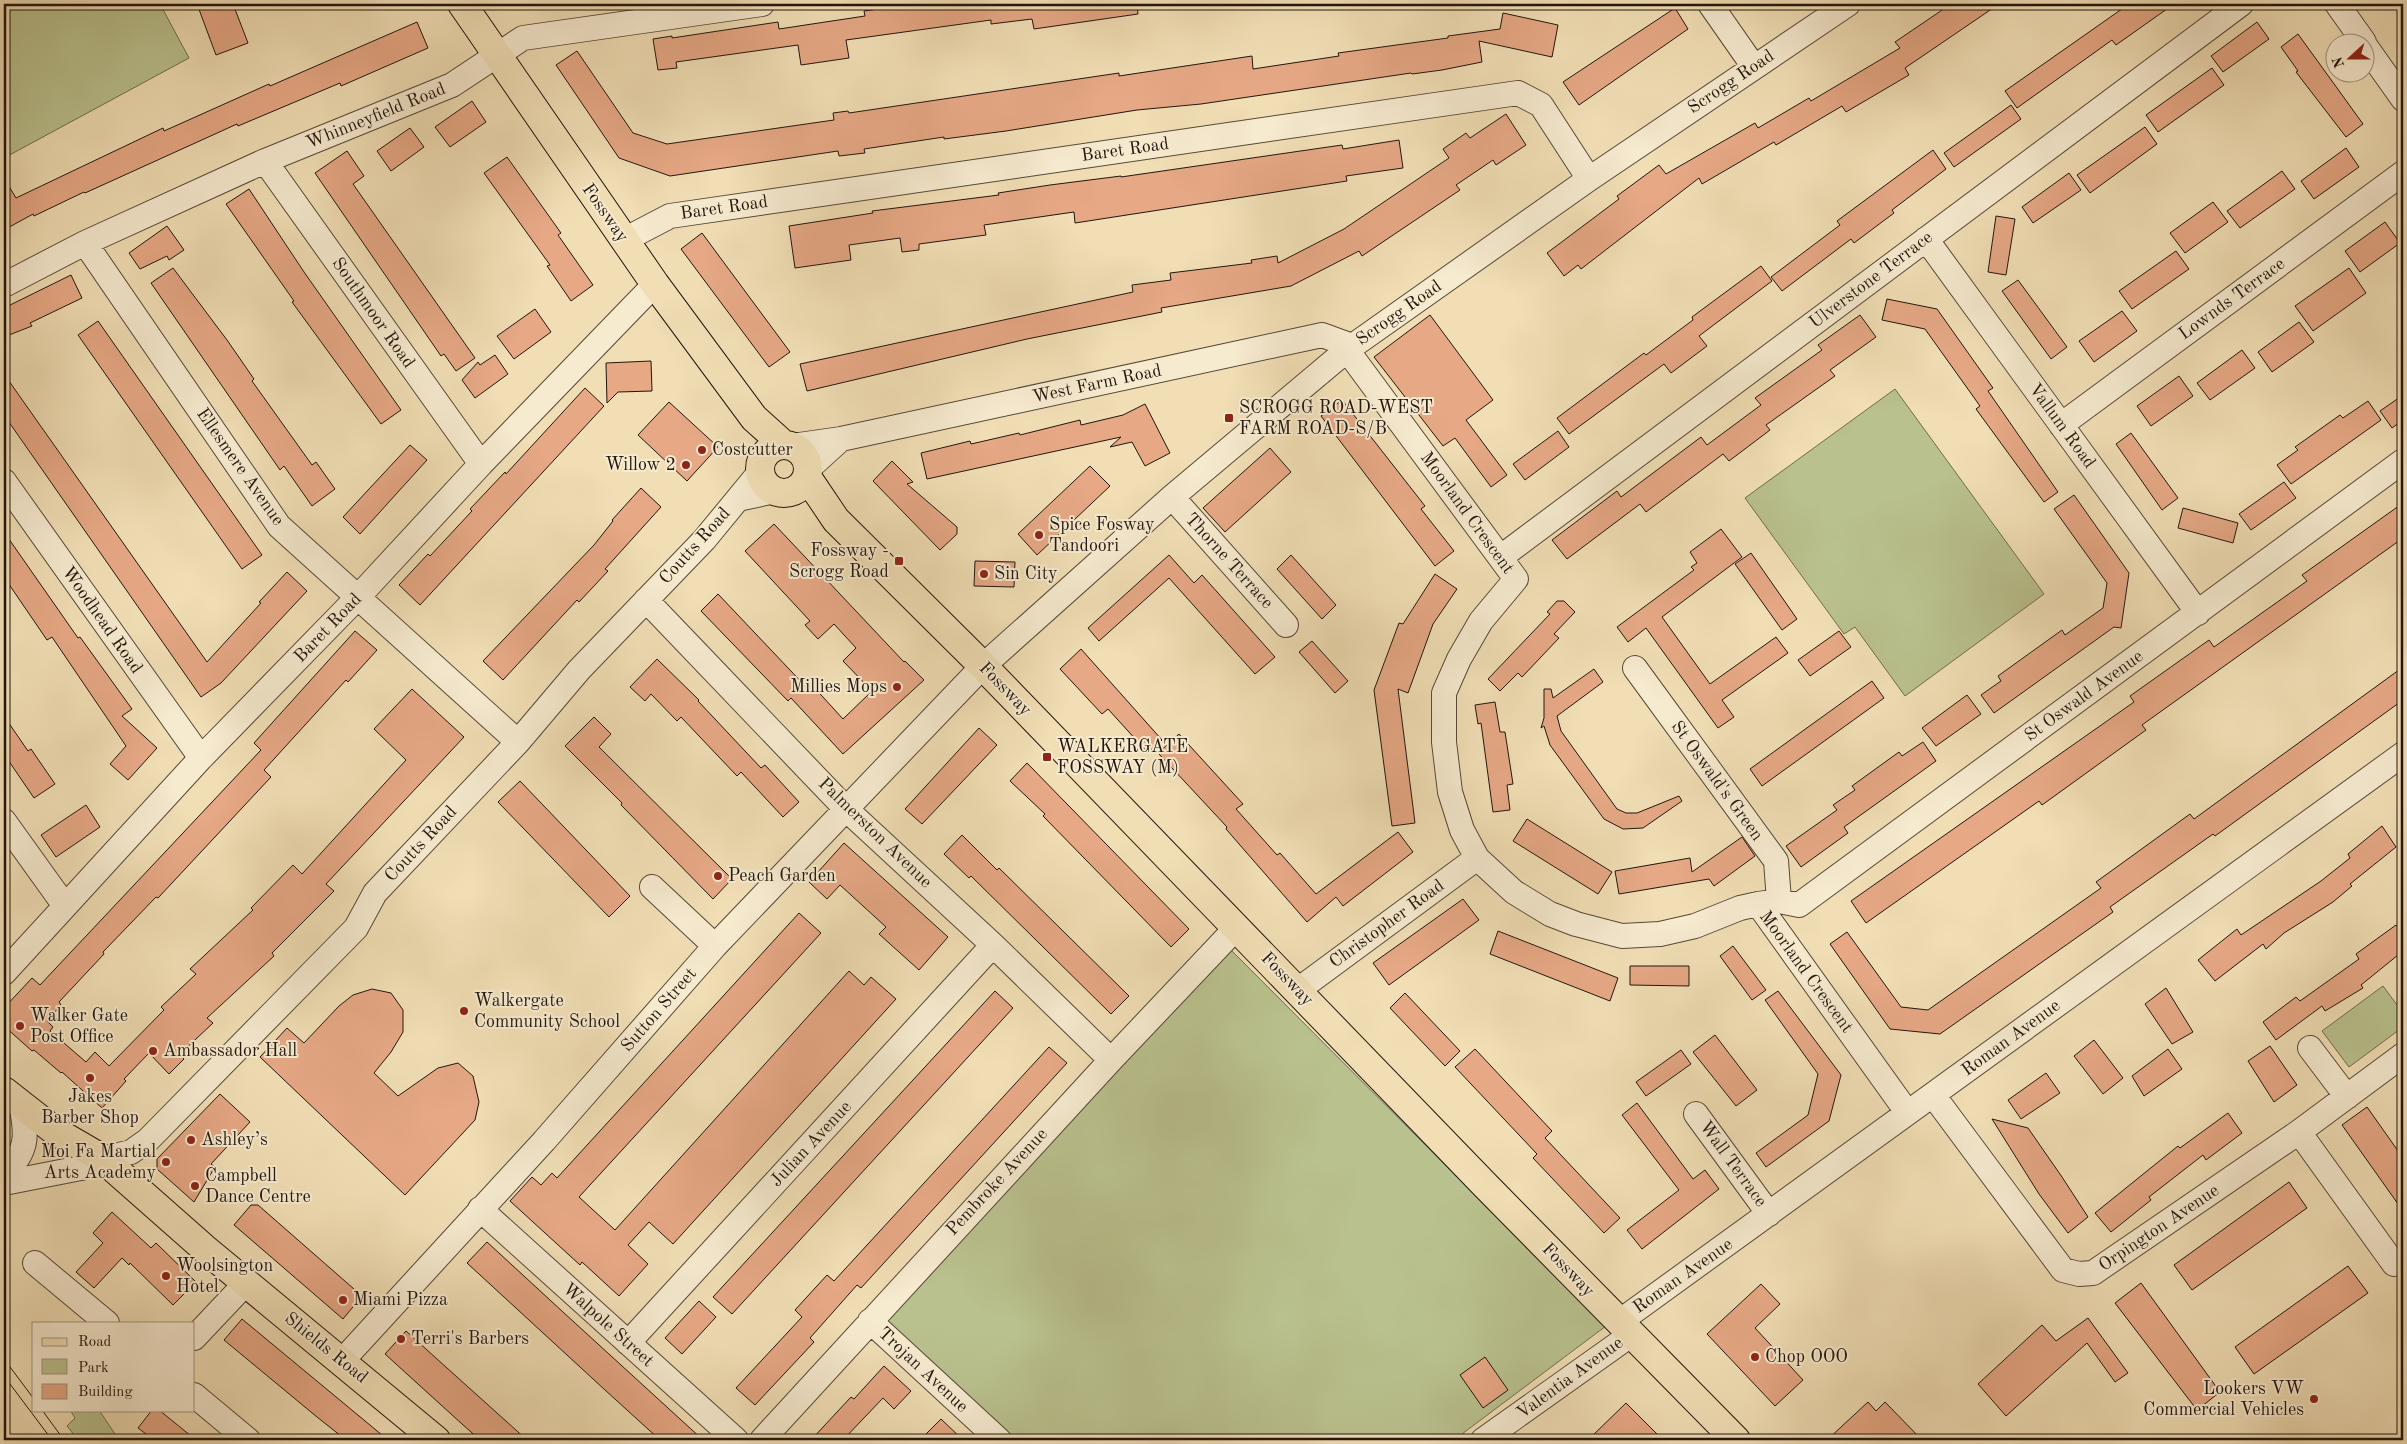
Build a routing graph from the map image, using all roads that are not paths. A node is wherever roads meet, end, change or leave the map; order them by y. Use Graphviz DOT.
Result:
graph roads {
  1 [pos="462,4"];
  2 [pos="762,4"];
  3 [pos="1710,4"];
  4 [pos="1848,4"];
  5 [pos="2241,4"];
  6 [pos="2336,4"];
  7 [pos="2356,32"];
  8 [pos="496,55"];
  9 [pos="2374,57"];
  10 [pos="1754,67"];
  11 [pos="2403,99"];
  12 [pos="265,161"];
  13 [pos="2403,173"];
  14 [pos="1589,179"];
  15 [pos="1926,239"];
  16 [pos="624,240"];
  17 [pos="85,243"];
  18 [pos="655,284"];
  19 [pos="4,285"];
  20 [pos="1350,348"];
  21 [pos="754,418"];
  22 [pos="2061,425"];
  23 [pos="841,439"];
  24 [pos="788,445"];
  25 [pos="2403,462"];
  26 [pos="481,464"];
  27 [pos="783,478"];
  28 [pos="4,481"];
  29 [pos="1172,497"];
  30 [pos="1501,557"];
  31 [pos="359,596"];
  32 [pos="646,600"];
  33 [pos="2198,612"];
  34 [pos="1286,625"];
  35 [pos="983,666"];
  36 [pos="1635,668"];
  37 [pos="518,742"];
  38 [pos="2403,754"];
  39 [pos="201,758"];
  40 [pos="847,810"];
  41 [pos="4,821"];
  42 [pos="1477,858"];
  43 [pos="652,887"];
  44 [pos="1768,902"];
  45 [pos="65,906"];
  46 [pos="1236,928"];
  47 [pos="993,945"];
  48 [pos="715,946"];
  49 [pos="4,973"];
  50 [pos="1298,990"];
  51 [pos="2310,1048"];
  52 [pos="2403,1056"];
  53 [pos="1111,1060"];
  54 [pos="1933,1095"];
  55 [pos="12,1097"];
  56 [pos="2347,1097"];
  57 [pos="1908,1112"];
  58 [pos="1696,1114"];
  59 [pos="2299,1132"];
  60 [pos="97,1162"];
  61 [pos="4,1173"];
  62 [pos="4,1183"];
  63 [pos="480,1209"];
  64 [pos="1770,1214"];
  65 [pos="35,1263"];
  66 [pos="2394,1264"];
  67 [pos="246,1282"];
  68 [pos="870,1321"];
  69 [pos="106,1322"];
  70 [pos="1625,1328"];
  71 [pos="195,1337"];
  72 [pos="628,1343"];
  73 [pos="342,1361"];
  74 [pos="195,1396"];
  75 [pos="248,1440"];
  76 [pos="436,1440"];
  77 [pos="736,1440"];
  78 [pos="762,1440"];
  79 [pos="999,1440"];
  80 [pos="1483,1440"];
  81 [pos="1736,1440"];
  1 -- 8 [label="main road, Fossway"];
  2 -- 8 [label="street, Whinneyfield Road"];
  3 -- 10 [label="street"];
  4 -- 10 [label="street, Scrogg Road"];
  5 -- 15 [label="street, Ulverstone Terrace"];
  6 -- 7 [label="street"];
  8 -- 12 [label="street, Whinneyfield Road"];
  8 -- 16 [label="main road, Fossway"];
  9 -- 11 [label="street"];
  10 -- 14 [label="street, Scrogg Road"];
  12 -- 17 [label="street, Whinneyfield Road"];
  12 -- 26 [label="street, Southmoor Road"];
  13 -- 22 [label="street, Lownds Terrace"];
  14 -- 16 [label="street, Baret Road"];
  14 -- 20 [label="street, Scrogg Road"];
  15 -- 22 [label="street, Vallum Road"];
  15 -- 30 [label="street, Ulverstone Terrace"];
  16 -- 18 [label="main road, Fossway"];
  17 -- 19 [label="street, Whinneyfield Road"];
  17 -- 31 [label="street, Ellesmere Avenue"];
  18 -- 21 [label="main road, Fossway"];
  18 -- 26 [label="street, Baret Road"];
  20 -- 23 [label="street, West Farm Road"];
  20 -- 29 [label="street, Scrogg Road"];
  20 -- 30 [label="street, Moorland Crescent"];
  21 -- 24 [label="main road, Fossway"];
  21 -- 27 [label="main road, Fossway"];
  22 -- 33 [label="street, Vallum Road"];
  23 -- 24 [label="street, West Farm Road"];
  23 -- 27 [label="street"];
  24 -- 27 [label="main road, Fossway"];
  24 -- 27 [label="main road"];
  25 -- 33 [label="street, St Oswald Avenue"];
  26 -- 31 [label="street, Baret Road"];
  27 -- 32 [label="street, Coutts Road"];
  27 -- 35 [label="main road, Fossway"];
  28 -- 39 [label="street, Woodhead Road"];
  29 -- 34 [label="street, Thorne Terrace"];
  29 -- 35 [label="street, Scrogg Road"];
  30 -- 42 [label="street, Moorland Crescent"];
  31 -- 37 [label="street, Ellesmere Avenue"];
  31 -- 39 [label="street, Baret Road"];
  32 -- 37 [label="street, Coutts Road"];
  32 -- 40 [label="street, Palmerston Avenue"];
  33 -- 44 [label="street, St Oswald Avenue"];
  35 -- 40 [label="street, Sutton Street"];
  35 -- 46 [label="main road, Fossway"];
  36 -- 44 [label="street, St Oswald's Green"];
  37 -- 60 [label="street, Coutts Road"];
  38 -- 54 [label="street, Roman Avenue"];
  39 -- 45 [label="street, Baret Road"];
  40 -- 47 [label="street, Palmerston Avenue"];
  40 -- 48 [label="street, Sutton Street"];
  41 -- 45 [label="street"];
  42 -- 44 [label="street, Moorland Crescent"];
  42 -- 50 [label="street, Christopher Road"];
  43 -- 48 [label="street"];
  44 -- 57 [label="street, Moorland Crescent"];
  45 -- 49 [label="street, Baret Road"];
  46 -- 50 [label="main road, Fossway"];
  46 -- 53 [label="street, Pembroke Avenue"];
  47 -- 53 [label="street, Palmerston Avenue"];
  47 -- 72 [label="street, Julian Avenue"];
  48 -- 63 [label="street, Sutton Street"];
  50 -- 70 [label="main road, Fossway"];
  51 -- 56 [label="street"];
  52 -- 56 [label="street, Orpington Avenue"];
  53 -- 68 [label="street, Pembroke Avenue"];
  54 -- 57 [label="street, Roman Avenue"];
  54 -- 59 [label="street, Orpington Avenue"];
  55 -- 60 [label="main road, Shields Road"];
  55 -- 61 [label="street"];
  56 -- 59 [label="street, Orpington Avenue"];
  57 -- 64 [label="street, Roman Avenue"];
  58 -- 64 [label="street, Wall Terrace"];
  59 -- 66 [label="street"];
  60 -- 62 [label="street, Coutts Road"];
  60 -- 67 [label="main road, Shields Road"];
  63 -- 72 [label="street, Walpole Street"];
  63 -- 73 [label="street, Sutton Street"];
  64 -- 70 [label="street, Roman Avenue"];
  65 -- 69 [label="street"];
  67 -- 71 [label="street"];
  67 -- 73 [label="main road, Shields Road"];
  68 -- 78 [label="street, Pembroke Avenue"];
  68 -- 79 [label="street, Trojan Avenue"];
  70 -- 80 [label="street, Valentia Avenue"];
  70 -- 81 [label="main road, Fossway"];
  72 -- 77 [label="street, Walpole Street"];
  73 -- 76 [label="main road, Shields Road"];
  74 -- 75 [label="street"];
}
